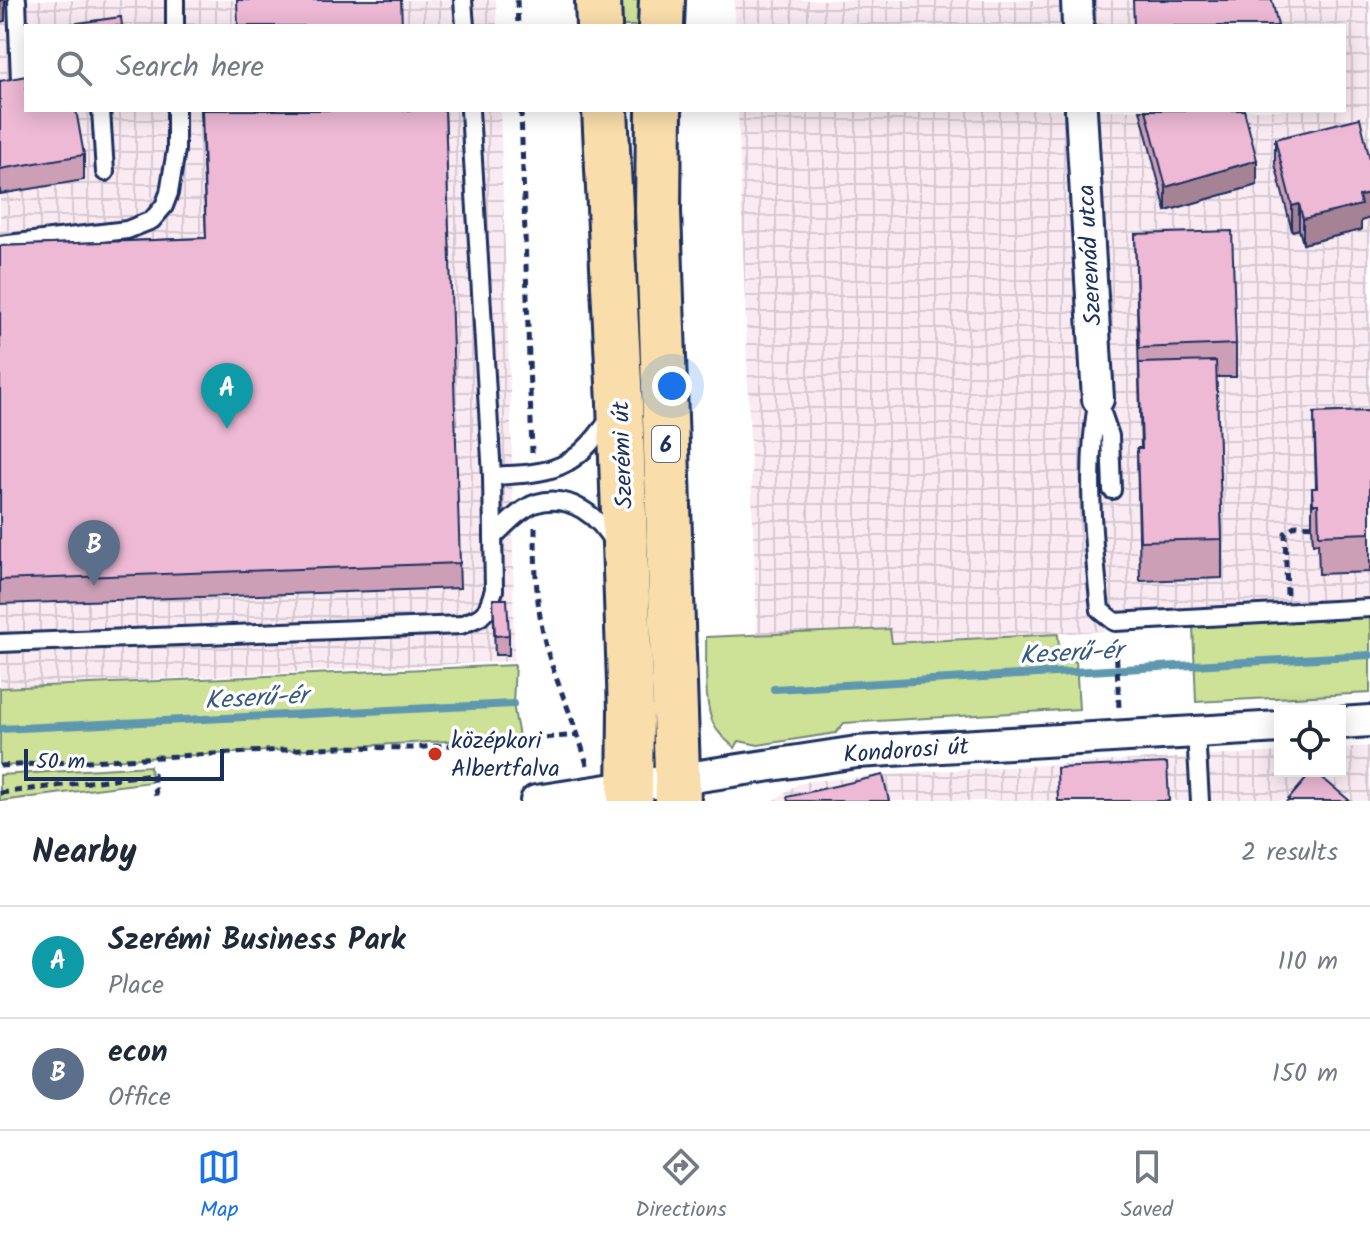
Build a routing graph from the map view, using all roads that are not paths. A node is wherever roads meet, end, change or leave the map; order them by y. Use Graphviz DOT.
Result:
graph roads {
  1 [pos="17,0"];
  2 [pos="175,0"];
  3 [pos="463,0"];
  4 [pos="598,0"];
  5 [pos="662,0"];
  6 [pos="175,24"];
  7 [pos="465,24"];
  8 [pos="599,24"];
  9 [pos="661,24"];
  10 [pos="23,81"];
  11 [pos="0,85"];
  12 [pos="101,112"];
  13 [pos="176,112"];
  14 [pos="470,112"];
  15 [pos="605,112"];
  16 [pos="659,112"];
  17 [pos="1081,112"];
  18 [pos="105,172"];
  19 [pos="0,245"];
  20 [pos="1098,399"];
  21 [pos="620,403"];
  22 [pos="492,476"];
  23 [pos="1112,490"];
  24 [pos="493,537"];
  25 [pos="626,566"];
  26 [pos="1370,608"];
  27 [pos="0,643"];
  28 [pos="1370,721"];
  29 [pos="1346,723"];
  30 [pos="1274,727"];
  31 [pos="1196,733"];
  32 [pos="678,790"];
  33 [pos="631,794"];
  34 [pos="536,801"];
  35 [pos="1200,801"];
  1 -- 10 [label="lane"];
  2 -- 6 [label="lane"];
  3 -- 7 [label="lane"];
  4 -- 8 [label="main road"];
  5 -- 9 [label="main road"];
  10 -- 11 [label="lane"];
  12 -- 18 [label="lane"];
  13 -- 19 [label="lane"];
  14 -- 22 [label="lane"];
  15 -- 21 [label="main road, Szerémi út / 6"];
  16 -- 32 [label="main road, Szerémi út / 6"];
  17 -- 20 [label="street, Szerenád utca"];
  20 -- 23 [label="lane"];
  20 -- 26 [label="lane"];
  21 -- 22 [label="lane"];
  21 -- 25 [label="main road, Szerémi út / 6"];
  22 -- 24 [label="lane"];
  24 -- 25 [label="lane"];
  24 -- 27 [label="lane"];
  25 -- 33 [label="main road, Szerémi út / 6"];
  28 -- 29 [label="street"];
  30 -- 31 [label="street, Kondorosi út"];
  31 -- 32 [label="street, Kondorosi út"];
  31 -- 35 [label="lane"];
  32 -- 33 [label="street, Kondorosi út"];
  33 -- 34 [label="street, Kondorosi út"];
}
